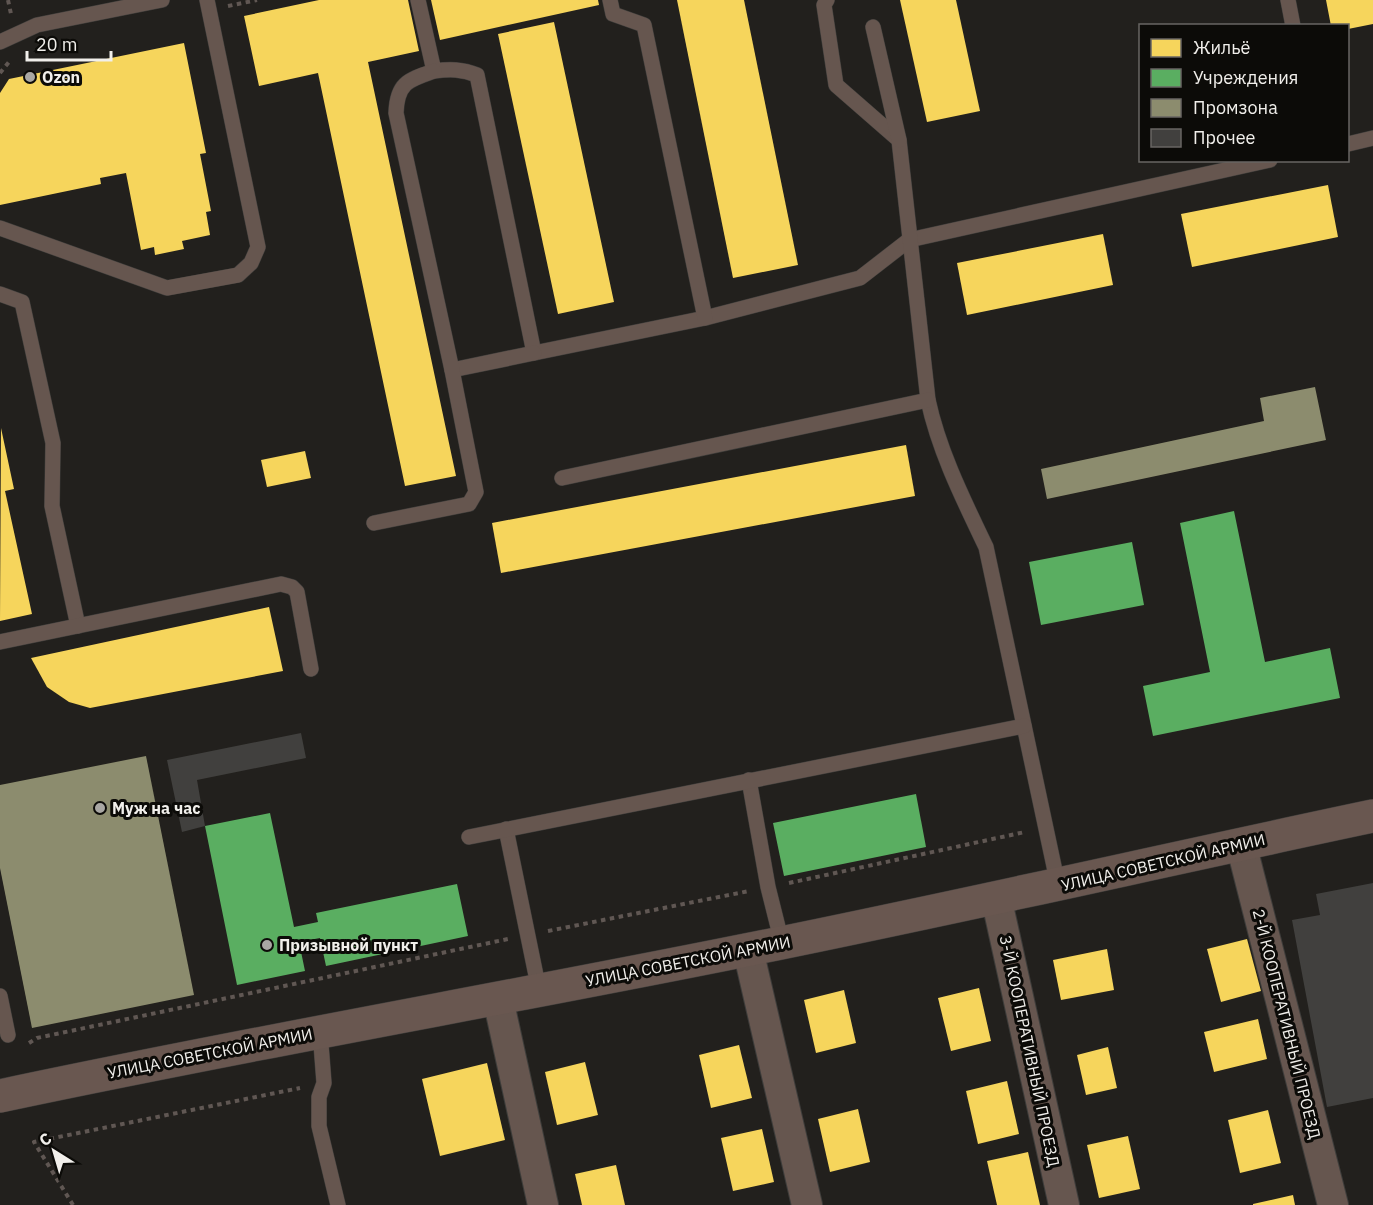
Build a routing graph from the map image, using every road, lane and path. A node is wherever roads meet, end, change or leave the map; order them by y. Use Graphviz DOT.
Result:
graph roads {
  1 [pos="162,0"];
  2 [pos="207,0"];
  3 [pos="418,0"];
  4 [pos="610,0"];
  5 [pos="827,0"];
  6 [pos="1288,0"];
  7 [pos="1293,24"];
  8 [pos="873,27"];
  9 [pos="0,42"];
  10 [pos="434,71"];
  11 [pos="1373,138"];
  12 [pos="898,140"];
  13 [pos="1349,144"];
  14 [pos="1261,162"];
  15 [pos="0,228"];
  16 [pos="909,240"];
  17 [pos="0,294"];
  18 [pos="705,318"];
  19 [pos="534,353"];
  20 [pos="452,370"];
  21 [pos="928,400"];
  22 [pos="562,478"];
  23 [pos="374,523"];
  24 [pos="78,626"];
  25 [pos="0,642"];
  26 [pos="311,669"];
  27 [pos="1024,726"];
  28 [pos="748,780"];
  29 [pos="1373,816"];
  30 [pos="506,829"];
  31 [pos="469,837"];
  32 [pos="1242,844"];
  33 [pos="1058,885"];
  34 [pos="996,897"];
  35 [pos="528,935"];
  36 [pos="782,943"];
  37 [pos="748,950"];
  38 [pos="539,990"];
  39 [pos="0,996"];
  40 [pos="498,999"];
  41 [pos="320,1031"];
  42 [pos="8,1035"];
  43 [pos="22,1047"];
  44 [pos="324,1083"];
  45 [pos="0,1096"];
  46 [pos="73,1205"];
  47 [pos="338,1205"];
  48 [pos="543,1205"];
  49 [pos="807,1205"];
  50 [pos="1064,1205"];
  51 [pos="1334,1205"];
  1 -- 9 [label="lane"];
  2 -- 15 [label="lane"];
  3 -- 10 [label="lane"];
  4 -- 18 [label="lane"];
  5 -- 12 [label="lane"];
  6 -- 7 [label="lane"];
  8 -- 12 [label="lane"];
  10 -- 19 [label="lane"];
  10 -- 20 [label="lane"];
  11 -- 13 [label="lane"];
  12 -- 16 [label="lane"];
  14 -- 16 [label="lane"];
  16 -- 18 [label="lane"];
  16 -- 21 [label="lane"];
  17 -- 24 [label="lane"];
  18 -- 19 [label="lane"];
  19 -- 20 [label="lane"];
  20 -- 23 [label="lane"];
  21 -- 22 [label="lane"];
  21 -- 27 [label="lane"];
  24 -- 25 [label="lane"];
  24 -- 26 [label="lane"];
  27 -- 28 [label="lane"];
  27 -- 33 [label="lane"];
  28 -- 30 [label="lane"];
  28 -- 36 [label="lane"];
  29 -- 32 [label="street, УЛИЦА СОВЕТСКОЙ АРМИИ"];
  30 -- 31 [label="lane"];
  30 -- 35 [label="lane"];
  32 -- 33 [label="street, УЛИЦА СОВЕТСКОЙ АРМИИ"];
  32 -- 51 [label="street, 2-Й КООПЕРАТИВНЫЙ ПРОЕЗД"];
  33 -- 34 [label="street, УЛИЦА СОВЕТСКОЙ АРМИИ"];
  34 -- 36 [label="street, УЛИЦА СОВЕТСКОЙ АРМИИ"];
  34 -- 50 [label="street, 3-Й КООПЕРАТИВНЫЙ ПРОЕЗД"];
  35 -- 38 [label="lane"];
  35 -- 43 [label="path"];
  36 -- 37 [label="street, УЛИЦА СОВЕТСКОЙ АРМИИ"];
  37 -- 38 [label="street, УЛИЦА СОВЕТСКОЙ АРМИИ"];
  37 -- 49 [label="street"];
  38 -- 40 [label="street, УЛИЦА СОВЕТСКОЙ АРМИИ"];
  39 -- 42 [label="lane"];
  40 -- 41 [label="street, УЛИЦА СОВЕТСКОЙ АРМИИ"];
  40 -- 48 [label="street"];
  41 -- 44 [label="lane"];
  41 -- 45 [label="street, УЛИЦА СОВЕТСКОЙ АРМИИ"];
  44 -- 46 [label="path"];
  44 -- 47 [label="lane"];
}
